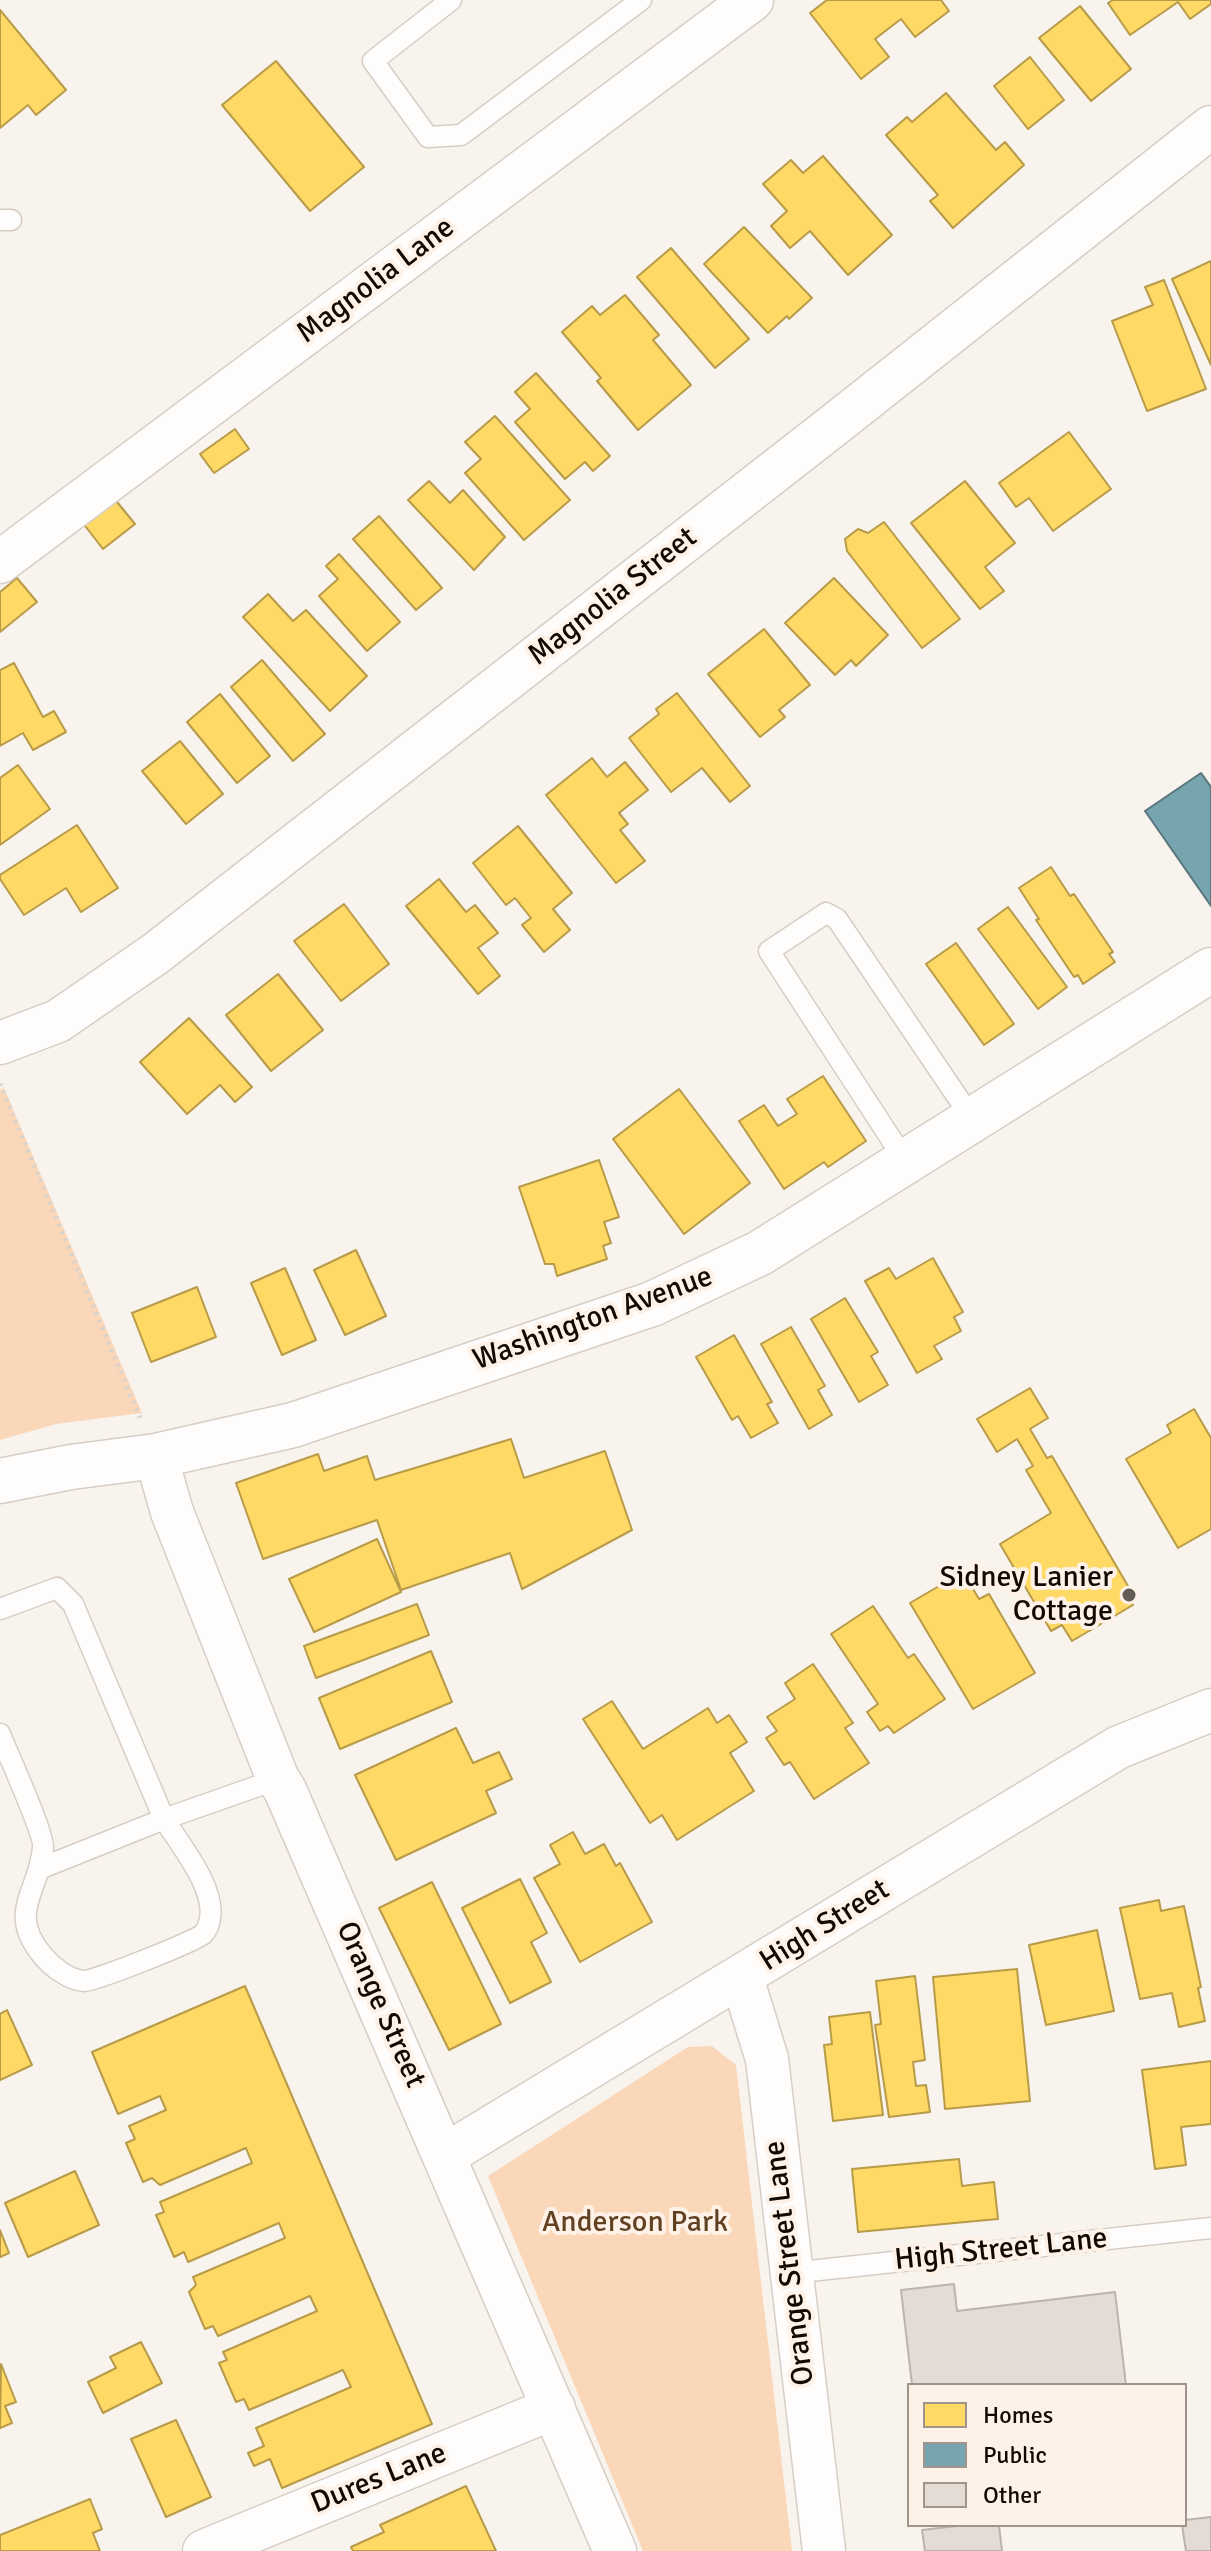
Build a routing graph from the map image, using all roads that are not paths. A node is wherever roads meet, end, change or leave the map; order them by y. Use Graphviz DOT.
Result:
graph roads {
  1 [pos="451,0"];
  2 [pos="641,0"];
  3 [pos="752,0"];
  4 [pos="1211,127"];
  5 [pos="0,562"];
  6 [pos="1211,970"];
  7 [pos="0,1043"];
  8 [pos="973,1120"];
  9 [pos="906,1162"];
  10 [pos="156,1456"];
  11 [pos="0,1481"];
  12 [pos="0,1609"];
  13 [pos="1211,1710"];
  14 [pos="0,1734"];
  15 [pos="278,1779"];
  16 [pos="164,1819"];
  17 [pos="39,1869"];
  18 [pos="742,1978"];
  19 [pos="445,2155"];
  20 [pos="1211,2228"];
  21 [pos="791,2273"];
  22 [pos="554,2408"];
  23 [pos="204,2551"];
  24 [pos="615,2551"];
  25 [pos="824,2551"];
  1 -- 2 [label="lane"];
  3 -- 5 [label="street, Magnolia Lane"];
  4 -- 7 [label="street, Magnolia Street"];
  6 -- 8 [label="street, Washington Avenue"];
  8 -- 9 [label="street, Washington Avenue"];
  8 -- 9 [label="lane"];
  9 -- 10 [label="street, Washington Avenue"];
  10 -- 11 [label="street, Washington Avenue"];
  10 -- 15 [label="street, Orange Street"];
  12 -- 16 [label="lane"];
  13 -- 18 [label="street, High Street"];
  14 -- 17 [label="lane"];
  15 -- 16 [label="lane"];
  15 -- 19 [label="street, Orange Street"];
  16 -- 17 [label="lane"];
  16 -- 17 [label="lane"];
  18 -- 19 [label="street, High Street"];
  18 -- 21 [label="street, Orange Street Lane"];
  19 -- 22 [label="street, Orange Street"];
  20 -- 21 [label="lane, High Street Lane"];
  21 -- 25 [label="street, Orange Street Lane"];
  22 -- 23 [label="street, Dures Lane"];
  22 -- 24 [label="street, Orange Street"];
}
